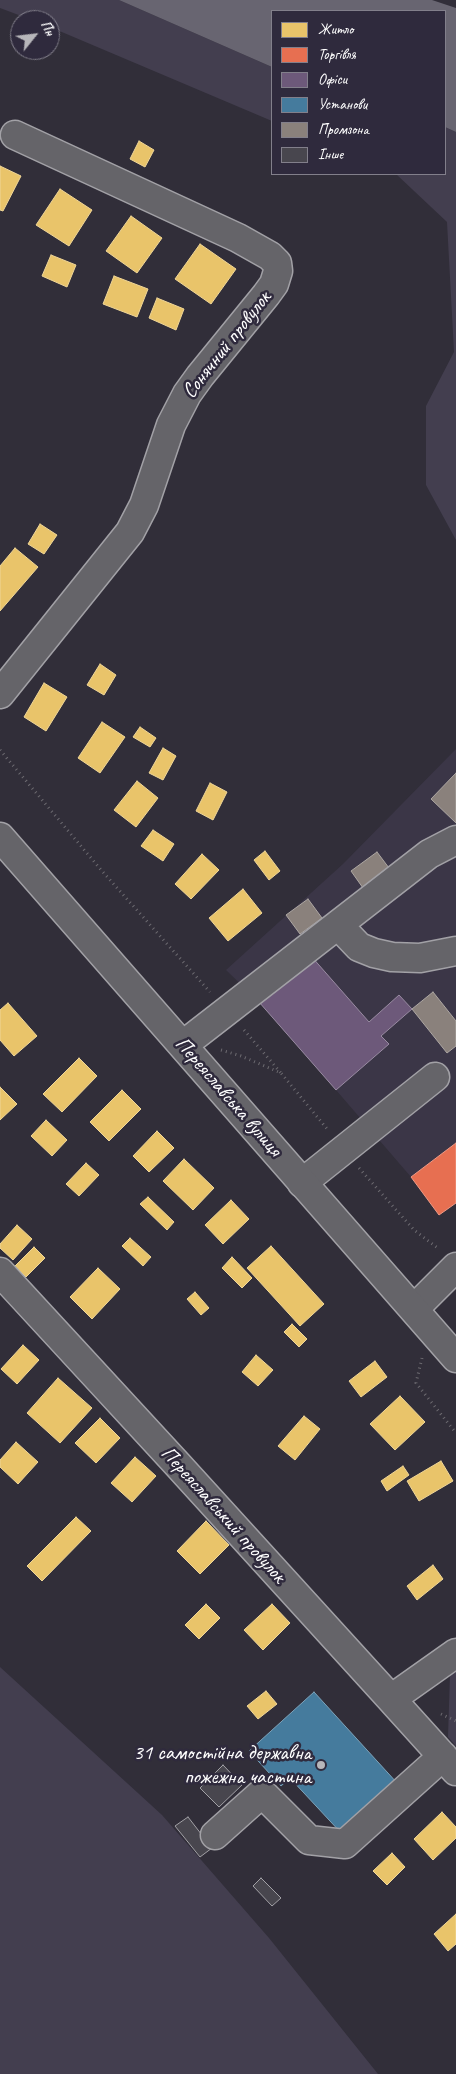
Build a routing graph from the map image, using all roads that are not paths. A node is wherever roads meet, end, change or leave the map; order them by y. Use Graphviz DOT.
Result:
graph roads {
  1 [pos="15,135"];
  2 [pos="0,694"];
  3 [pos="0,837"];
  4 [pos="456,840"];
  5 [pos="338,926"];
  6 [pos="456,952"];
  7 [pos="183,1045"];
  8 [pos="435,1077"];
  9 [pos="302,1184"];
  10 [pos="456,1267"];
  11 [pos="5,1287"];
  12 [pos="414,1309"];
  13 [pos="453,1349"];
  14 [pos="456,1652"];
  15 [pos="391,1700"];
  16 [pos="449,1764"];
  17 [pos="216,1835"];
  1 -- 2 [label="street, Сонячний провулок"];
  3 -- 7 [label="street, Переяславська вулиця"];
  4 -- 5 [label="street"];
  5 -- 6 [label="street"];
  5 -- 7 [label="street"];
  7 -- 9 [label="street, Переяславська вулиця"];
  8 -- 9 [label="street"];
  9 -- 12 [label="street, Переяславська вулиця"];
  10 -- 12 [label="street"];
  11 -- 15 [label="street, Переяславський провулок"];
  12 -- 13 [label="street, Переяславська вулиця"];
  14 -- 15 [label="street"];
  15 -- 16 [label="street, Переяславський провулок"];
  16 -- 17 [label="street"];
}
